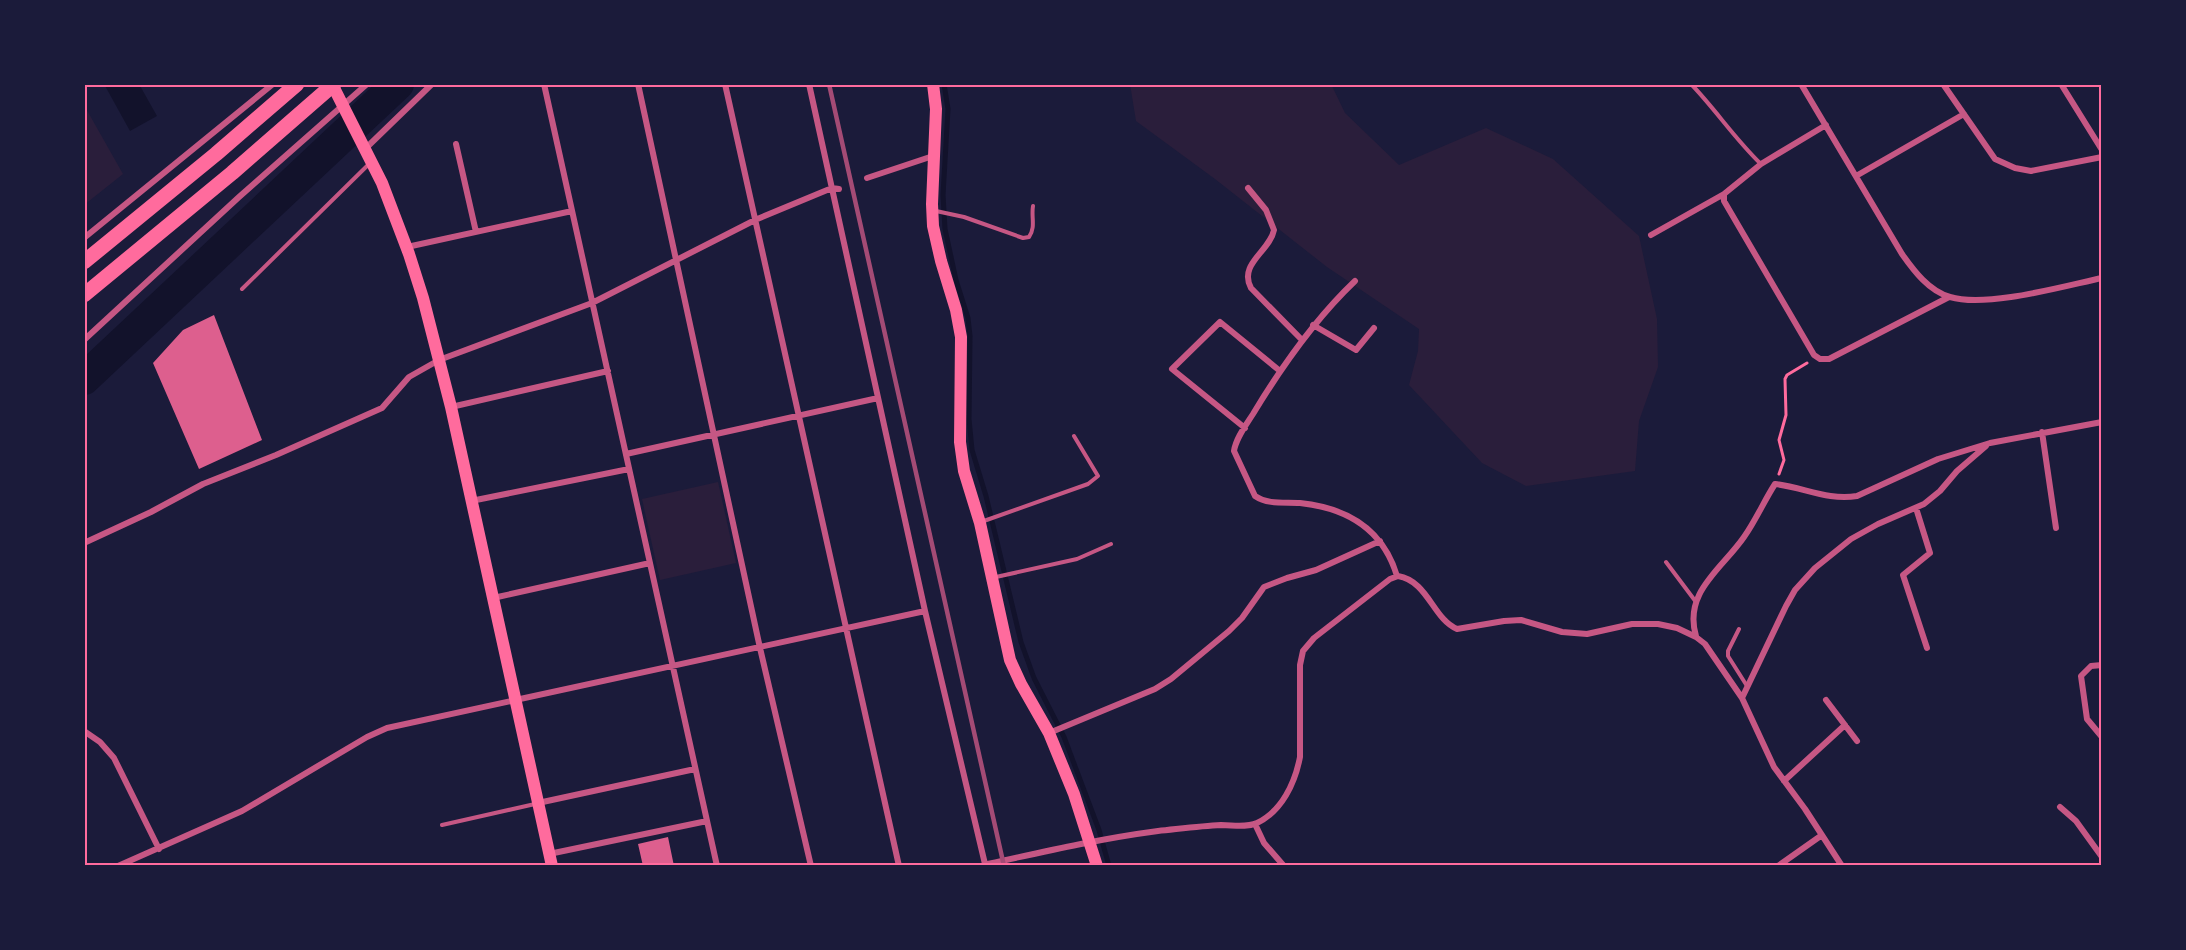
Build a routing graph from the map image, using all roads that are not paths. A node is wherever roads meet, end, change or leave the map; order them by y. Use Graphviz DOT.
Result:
graph roads {
  1 [pos="273,84"];
  2 [pos="297,84"];
  3 [pos="333,84"];
  4 [pos="367,84"];
  5 [pos="432,84"];
  6 [pos="544,84"];
  7 [pos="638,84"];
  8 [pos="725,84"];
  9 [pos="809,84"];
  10 [pos="933,84"];
  11 [pos="1691,84"];
  12 [pos="1801,84"];
  13 [pos="1943,84"];
  14 [pos="2061,84"];
  15 [pos="344,106"];
  16 [pos="1964,114"];
  17 [pos="1826,125"];
  18 [pos="456,144"];
  19 [pos="366,148"];
  20 [pos="2102,150"];
  21 [pos="934,156"];
  22 [pos="2102,157"];
  23 [pos="372,161"];
  24 [pos="1761,164"];
  25 [pos="1856,176"];
  26 [pos="867,178"];
  27 [pos="1248,188"];
  28 [pos="835,189"];
  29 [pos="1724,194"];
  30 [pos="1033,206"];
  31 [pos="932,210"];
  32 [pos="572,211"];
  33 [pos="755,220"];
  34 [pos="476,232"];
  35 [pos="1651,235"];
  36 [pos="84,238"];
  37 [pos="407,247"];
  38 [pos="676,261"];
  39 [pos="84,262"];
  40 [pos="2102,278"];
  41 [pos="1355,281"];
  42 [pos="242,289"];
  43 [pos="84,295"];
  44 [pos="1949,297"];
  45 [pos="592,303"];
  46 [pos="1313,325"];
  47 [pos="1374,328"];
  48 [pos="84,340"];
  49 [pos="1302,340"];
  50 [pos="439,360"];
  51 [pos="608,371"];
  52 [pos="1280,371"];
  53 [pos="878,398"];
  54 [pos="451,407"];
  55 [pos="798,416"];
  56 [pos="2102,422"];
  57 [pos="1245,428"];
  58 [pos="2042,432"];
  59 [pos="714,435"];
  60 [pos="1074,436"];
  61 [pos="1990,443"];
  62 [pos="626,454"];
  63 [pos="629,469"];
  64 [pos="471,501"];
  65 [pos="1916,508"];
  66 [pos="980,523"];
  67 [pos="2056,528"];
  68 [pos="1380,542"];
  69 [pos="84,543"];
  70 [pos="1111,544"];
  71 [pos="1666,562"];
  72 [pos="650,563"];
  73 [pos="1397,576"];
  74 [pos="992,578"];
  75 [pos="493,598"];
  76 [pos="1696,602"];
  77 [pos="925,611"];
  78 [pos="845,629"];
  79 [pos="1739,629"];
  80 [pos="1696,637"];
  81 [pos="760,648"];
  82 [pos="1927,648"];
  83 [pos="2102,665"];
  84 [pos="673,667"];
  85 [pos="1748,687"];
  86 [pos="1742,698"];
  87 [pos="515,700"];
  88 [pos="1826,700"];
  89 [pos="1845,725"];
  90 [pos="84,731"];
  91 [pos="1050,733"];
  92 [pos="2102,737"];
  93 [pos="1857,741"];
  94 [pos="695,769"];
  95 [pos="1784,781"];
  96 [pos="538,803"];
  97 [pos="2060,807"];
  98 [pos="707,821"];
  99 [pos="1255,824"];
  100 [pos="442,825"];
  101 [pos="1822,835"];
  102 [pos="1090,842"];
  103 [pos="159,849"];
  104 [pos="2102,856"];
  105 [pos="548,862"];
  106 [pos="982,865"];
  107 [pos="118,866"];
  108 [pos="717,866"];
  109 [pos="811,866"];
  110 [pos="899,866"];
  111 [pos="1097,866"];
  112 [pos="1284,866"];
  113 [pos="1778,866"];
  114 [pos="1842,866"];
  1 -- 36 [label="street"];
  2 -- 39 [label="highway"];
  3 -- 15 [label="main road"];
  3 -- 43 [label="highway"];
  4 -- 15 [label="street"];
  5 -- 19 [label="street"];
  6 -- 32 [label="street"];
  7 -- 38 [label="street"];
  8 -- 33 [label="street"];
  9 -- 28 [label="street"];
  10 -- 21 [label="main road"];
  11 -- 24 [label="lane"];
  12 -- 17 [label="street"];
  13 -- 16 [label="street"];
  14 -- 20 [label="street"];
  15 -- 19 [label="main road"];
  15 -- 48 [label="street"];
  16 -- 22 [label="street"];
  16 -- 25 [label="street"];
  17 -- 24 [label="street"];
  17 -- 25 [label="street"];
  18 -- 34 [label="street"];
  19 -- 23 [label="main road"];
  21 -- 26 [label="street"];
  21 -- 31 [label="main road"];
  23 -- 37 [label="main road"];
  23 -- 42 [label="lane"];
  24 -- 29 [label="street"];
  25 -- 44 [label="street"];
  27 -- 49 [label="street"];
  28 -- 33 [label="street"];
  28 -- 53 [label="street"];
  29 -- 35 [label="street"];
  29 -- 44 [label="street"];
  30 -- 31 [label="lane"];
  31 -- 66 [label="main road"];
  32 -- 34 [label="street"];
  32 -- 45 [label="street"];
  33 -- 38 [label="street"];
  33 -- 55 [label="street"];
  34 -- 37 [label="street"];
  37 -- 50 [label="main road"];
  38 -- 45 [label="street"];
  38 -- 59 [label="street"];
  40 -- 44 [label="street"];
  41 -- 46 [label="street"];
  45 -- 50 [label="street"];
  45 -- 51 [label="street"];
  46 -- 47 [label="street"];
  46 -- 49 [label="street"];
  49 -- 52 [label="street"];
  50 -- 54 [label="main road"];
  50 -- 69 [label="street"];
  51 -- 54 [label="street"];
  51 -- 62 [label="street"];
  52 -- 57 [label="street"];
  52 -- 57 [label="street"];
  53 -- 55 [label="street"];
  53 -- 77 [label="street"];
  54 -- 64 [label="main road"];
  55 -- 59 [label="street"];
  55 -- 78 [label="street"];
  56 -- 58 [label="street"];
  57 -- 68 [label="street"];
  58 -- 61 [label="street"];
  58 -- 67 [label="street"];
  59 -- 62 [label="street"];
  59 -- 81 [label="street"];
  60 -- 66 [label="lane"];
  61 -- 65 [label="street"];
  61 -- 76 [label="street"];
  62 -- 63 [label="street"];
  63 -- 64 [label="street"];
  63 -- 72 [label="street"];
  64 -- 75 [label="main road"];
  65 -- 82 [label="street"];
  65 -- 85 [label="street"];
  66 -- 74 [label="main road"];
  68 -- 73 [label="street"];
  68 -- 91 [label="street"];
  70 -- 74 [label="lane"];
  71 -- 76 [label="lane"];
  72 -- 75 [label="street"];
  72 -- 84 [label="street"];
  73 -- 80 [label="street"];
  73 -- 99 [label="street"];
  74 -- 91 [label="main road"];
  75 -- 87 [label="main road"];
  76 -- 80 [label="street"];
  77 -- 78 [label="street"];
  77 -- 106 [label="street"];
  78 -- 81 [label="street"];
  78 -- 110 [label="street"];
  79 -- 85 [label="lane"];
  80 -- 86 [label="street"];
  81 -- 84 [label="street"];
  81 -- 109 [label="street"];
  83 -- 92 [label="street"];
  84 -- 87 [label="street"];
  84 -- 94 [label="street"];
  85 -- 86 [label="street"];
  86 -- 95 [label="street"];
  87 -- 96 [label="main road"];
  87 -- 103 [label="street"];
  88 -- 89 [label="street"];
  89 -- 93 [label="street"];
  89 -- 95 [label="street"];
  90 -- 103 [label="street"];
  91 -- 102 [label="main road"];
  94 -- 96 [label="street"];
  94 -- 98 [label="street"];
  95 -- 101 [label="street"];
  96 -- 100 [label="lane"];
  96 -- 105 [label="main road"];
  97 -- 104 [label="street"];
  98 -- 105 [label="street"];
  98 -- 108 [label="street"];
  99 -- 102 [label="street"];
  99 -- 112 [label="street"];
  101 -- 113 [label="street"];
  101 -- 114 [label="street"];
  102 -- 106 [label="street"];
  102 -- 111 [label="main road"];
  103 -- 107 [label="street"];
}
